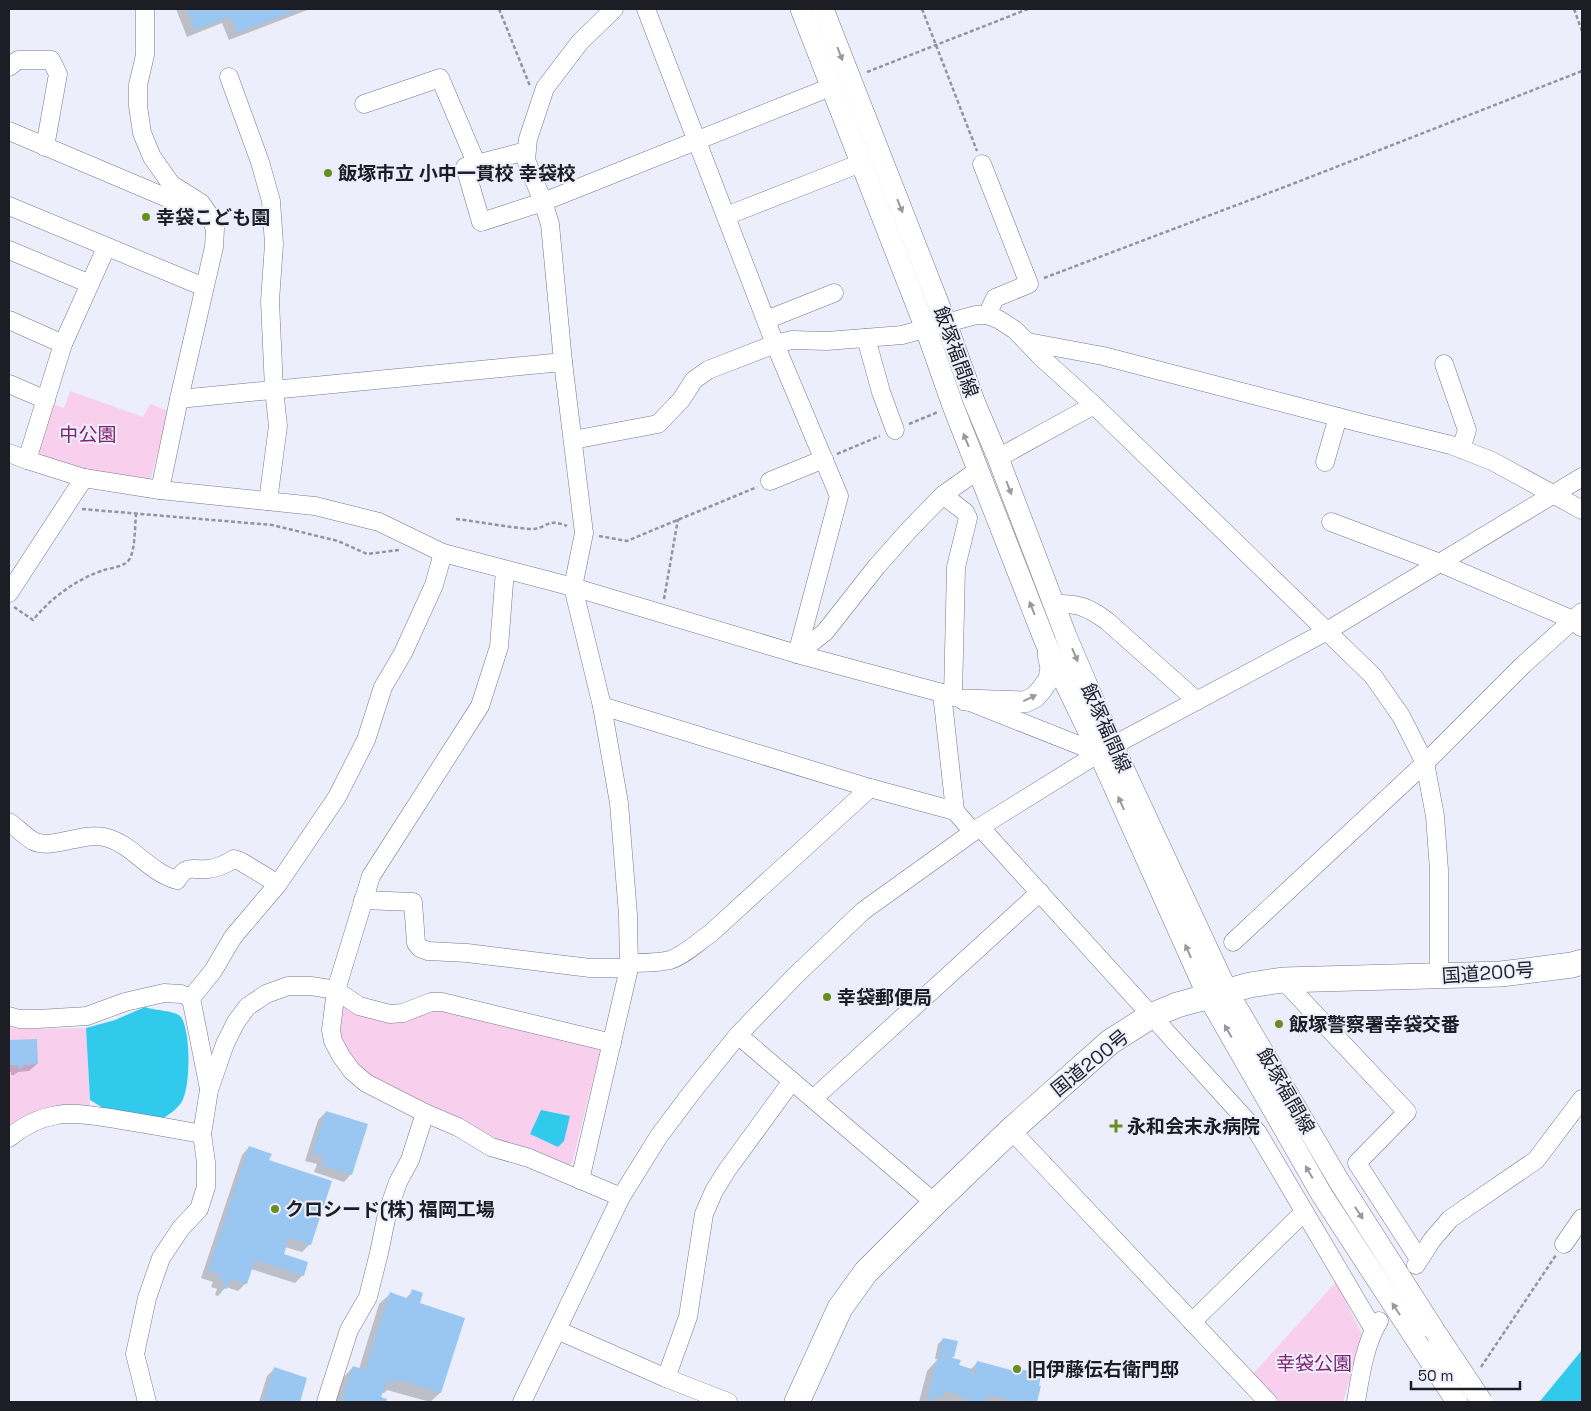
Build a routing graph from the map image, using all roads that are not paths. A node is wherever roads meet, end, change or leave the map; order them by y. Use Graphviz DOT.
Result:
graph roads {
  1 [pos="145,9"];
  2 [pos="614,9"];
  3 [pos="646,9"];
  4 [pos="801,9"];
  5 [pos="823,9"];
  6 [pos="9,67"];
  7 [pos="229,77"];
  8 [pos="840,83"];
  9 [pos="364,104"];
  10 [pos="9,131"];
  11 [pos="696,140"];
  12 [pos="45,146"];
  13 [pos="526,151"];
  14 [pos="861,163"];
  15 [pos="982,164"];
  16 [pos="476,165"];
  17 [pos="543,202"];
  18 [pos="9,206"];
  19 [pos="210,216"];
  20 [pos="726,216"];
  21 [pos="106,248"];
  22 [pos="9,250"];
  23 [pos="90,284"];
  24 [pos="204,287"];
  25 [pos="834,293"];
  26 [pos="987,315"];
  27 [pos="9,320"];
  28 [pos="766,320"];
  29 [pos="946,323"];
  30 [pos="926,329"];
  31 [pos="866,338"];
  32 [pos="1028,342"];
  33 [pos="63,344"];
  34 [pos="775,344"];
  35 [pos="563,362"];
  36 [pos="1444,364"];
  37 [pos="9,384"];
  38 [pos="274,389"];
  39 [pos="179,398"];
  40 [pos="46,400"];
  41 [pos="1094,405"];
  42 [pos="1338,417"];
  43 [pos="895,430"];
  44 [pos="573,440"];
  45 [pos="1461,449"];
  46 [pos="9,452"];
  47 [pos="998,458"];
  48 [pos="824,459"];
  49 [pos="27,460"];
  50 [pos="1325,462"];
  51 [pos="978,470"];
  52 [pos="1582,477"];
  53 [pos="84,478"];
  54 [pos="770,481"];
  55 [pos="160,490"];
  56 [pos="1554,494"];
  57 [pos="943,495"];
  58 [pos="268,501"];
  59 [pos="1582,510"];
  60 [pos="1331,522"];
  61 [pos="443,553"];
  62 [pos="1440,563"];
  63 [pos="505,570"];
  64 [pos="573,587"];
  65 [pos="9,593"];
  66 [pos="1054,604"];
  67 [pos="1579,620"];
  68 [pos="1327,631"];
  69 [pos="1046,641"];
  70 [pos="797,654"];
  71 [pos="953,696"];
  72 [pos="1197,701"];
  73 [pos="602,706"];
  74 [pos="1106,749"];
  75 [pos="1425,763"];
  76 [pos="870,788"];
  77 [pos="954,811"];
  78 [pos="9,822"];
  79 [pos="977,830"];
  80 [pos="278,884"];
  81 [pos="1040,892"];
  82 [pos="363,900"];
  83 [pos="1234,942"];
  84 [pos="1582,962"];
  85 [pos="629,966"];
  86 [pos="1439,976"];
  87 [pos="1283,980"];
  88 [pos="336,990"];
  89 [pos="1218,993"];
  90 [pos="191,998"];
  91 [pos="9,1016"];
  92 [pos="1151,1016"];
  93 [pos="738,1035"];
  94 [pos="612,1043"];
  95 [pos="792,1081"];
  96 [pos="209,1090"];
  97 [pos="1582,1099"];
  98 [pos="813,1100"];
  99 [pos="425,1113"];
  100 [pos="1011,1130"];
  101 [pos="202,1134"];
  102 [pos="9,1138"];
  103 [pos="580,1180"];
  104 [pos="621,1197"];
  105 [pos="935,1203"];
  106 [pos="1304,1212"];
  107 [pos="1582,1218"];
  108 [pos="1564,1244"];
  109 [pos="1192,1322"];
  110 [pos="557,1330"];
  111 [pos="666,1378"];
  112 [pos="147,1402"];
  113 [pos="326,1402"];
  114 [pos="522,1402"];
  115 [pos="728,1402"];
  116 [pos="797,1402"];
  117 [pos="1268,1402"];
  118 [pos="1356,1402"];
  119 [pos="1457,1402"];
  120 [pos="1482,1402"];
  1 -- 19 [label="street"];
  2 -- 13 [label="street"];
  3 -- 11 [label="street"];
  4 -- 8 [label="main road, 飯塚福間線"];
  5 -- 8 [label="main road, 飯塚福間線, one-way"];
  6 -- 12 [label="street"];
  7 -- 38 [label="street"];
  8 -- 11 [label="street"];
  8 -- 14 [label="main road, 飯塚福間線"];
  8 -- 29 [label="main road, 飯塚福間線, one-way"];
  9 -- 16 [label="street"];
  10 -- 12 [label="street"];
  11 -- 17 [label="street"];
  11 -- 20 [label="street"];
  12 -- 19 [label="street"];
  13 -- 16 [label="street"];
  13 -- 17 [label="street"];
  14 -- 20 [label="street"];
  14 -- 30 [label="main road, 飯塚福間線"];
  15 -- 26 [label="street"];
  16 -- 17 [label="street"];
  17 -- 35 [label="street"];
  18 -- 21 [label="street"];
  19 -- 24 [label="street"];
  20 -- 28 [label="street"];
  21 -- 23 [label="street"];
  21 -- 24 [label="street"];
  22 -- 23 [label="street"];
  23 -- 33 [label="street"];
  24 -- 39 [label="street"];
  25 -- 28 [label="street"];
  26 -- 29 [label="street"];
  26 -- 32 [label="street"];
  27 -- 33 [label="street"];
  28 -- 34 [label="street"];
  29 -- 30 [label="street"];
  29 -- 47 [label="main road, 飯塚福間線"];
  30 -- 31 [label="street"];
  51 -- 30 [label="main road, 飯塚福間線, one-way"];
  31 -- 34 [label="street"];
  31 -- 43 [label="street"];
  32 -- 41 [label="street"];
  32 -- 42 [label="street"];
  33 -- 40 [label="street"];
  34 -- 44 [label="street"];
  34 -- 48 [label="street"];
  35 -- 38 [label="street"];
  35 -- 44 [label="street"];
  36 -- 45 [label="street"];
  37 -- 40 [label="street"];
  38 -- 39 [label="street"];
  38 -- 58 [label="street"];
  39 -- 55 [label="street"];
  40 -- 49 [label="street"];
  41 -- 47 [label="street"];
  41 -- 68 [label="street"];
  42 -- 45 [label="street"];
  42 -- 50 [label="street"];
  44 -- 64 [label="street"];
  45 -- 56 [label="street"];
  46 -- 49 [label="street"];
  47 -- 66 [label="main road, 飯塚福間線, one-way"];
  48 -- 54 [label="street"];
  48 -- 70 [label="street"];
  49 -- 53 [label="street"];
  51 -- 57 [label="street"];
  69 -- 51 [label="main road, 飯塚福間線, one-way"];
  52 -- 56 [label="street"];
  53 -- 55 [label="street"];
  53 -- 65 [label="street"];
  55 -- 58 [label="street"];
  56 -- 59 [label="street"];
  56 -- 62 [label="street"];
  57 -- 70 [label="street"];
  57 -- 71 [label="street"];
  58 -- 61 [label="street"];
  60 -- 62 [label="street"];
  61 -- 63 [label="street"];
  61 -- 80 [label="street"];
  62 -- 67 [label="street"];
  62 -- 68 [label="street"];
  63 -- 64 [label="street"];
  63 -- 82 [label="street"];
  64 -- 70 [label="street"];
  64 -- 73 [label="street"];
  66 -- 72 [label="street"];
  66 -- 74 [label="main road, 飯塚福間線, one-way"];
  67 -- 75 [label="street"];
  68 -- 72 [label="street"];
  68 -- 75 [label="street"];
  71 -- 69 [label="main road, one-way"];
  69 -- 74 [label="main road, 飯塚福間線"];
  70 -- 71 [label="street"];
  71 -- 74 [label="street"];
  71 -- 77 [label="street"];
  72 -- 74 [label="street"];
  73 -- 76 [label="street"];
  73 -- 85 [label="street"];
  74 -- 79 [label="street"];
  74 -- 89 [label="main road, 飯塚福間線"];
  75 -- 83 [label="street"];
  75 -- 86 [label="street"];
  76 -- 77 [label="street"];
  76 -- 85 [label="street"];
  77 -- 79 [label="street"];
  78 -- 80 [label="street"];
  79 -- 81 [label="street"];
  79 -- 93 [label="street"];
  80 -- 90 [label="street"];
  81 -- 92 [label="street"];
  81 -- 98 [label="street"];
  82 -- 85 [label="street"];
  82 -- 88 [label="street"];
  84 -- 86 [label="highway, 国道200号"];
  85 -- 94 [label="street"];
  86 -- 87 [label="highway, 国道200号"];
  87 -- 89 [label="highway, 国道200号"];
  87 -- 97 [label="street"];
  88 -- 94 [label="street"];
  88 -- 96 [label="street"];
  88 -- 99 [label="street"];
  89 -- 92 [label="highway, 国道200号"];
  119 -- 89 [label="main road, 飯塚福間線, one-way, bridge"];
  89 -- 120 [label="main road, 飯塚福間線, one-way, bridge"];
  90 -- 91 [label="street"];
  90 -- 96 [label="street"];
  92 -- 100 [label="highway, 国道200号"];
  92 -- 106 [label="street"];
  93 -- 95 [label="street"];
  93 -- 104 [label="street"];
  94 -- 103 [label="street"];
  95 -- 98 [label="street"];
  95 -- 111 [label="street"];
  96 -- 101 [label="street"];
  98 -- 105 [label="street"];
  99 -- 103 [label="street"];
  99 -- 113 [label="street"];
  100 -- 105 [label="highway, 国道200号"];
  100 -- 109 [label="street"];
  101 -- 102 [label="street"];
  101 -- 112 [label="street"];
  103 -- 104 [label="street"];
  104 -- 110 [label="street"];
  105 -- 116 [label="highway, 国道200号"];
  106 -- 109 [label="street"];
  106 -- 118 [label="street"];
  107 -- 108 [label="street"];
  109 -- 117 [label="street"];
  110 -- 111 [label="street"];
  110 -- 114 [label="street"];
  111 -- 115 [label="street"];
}
